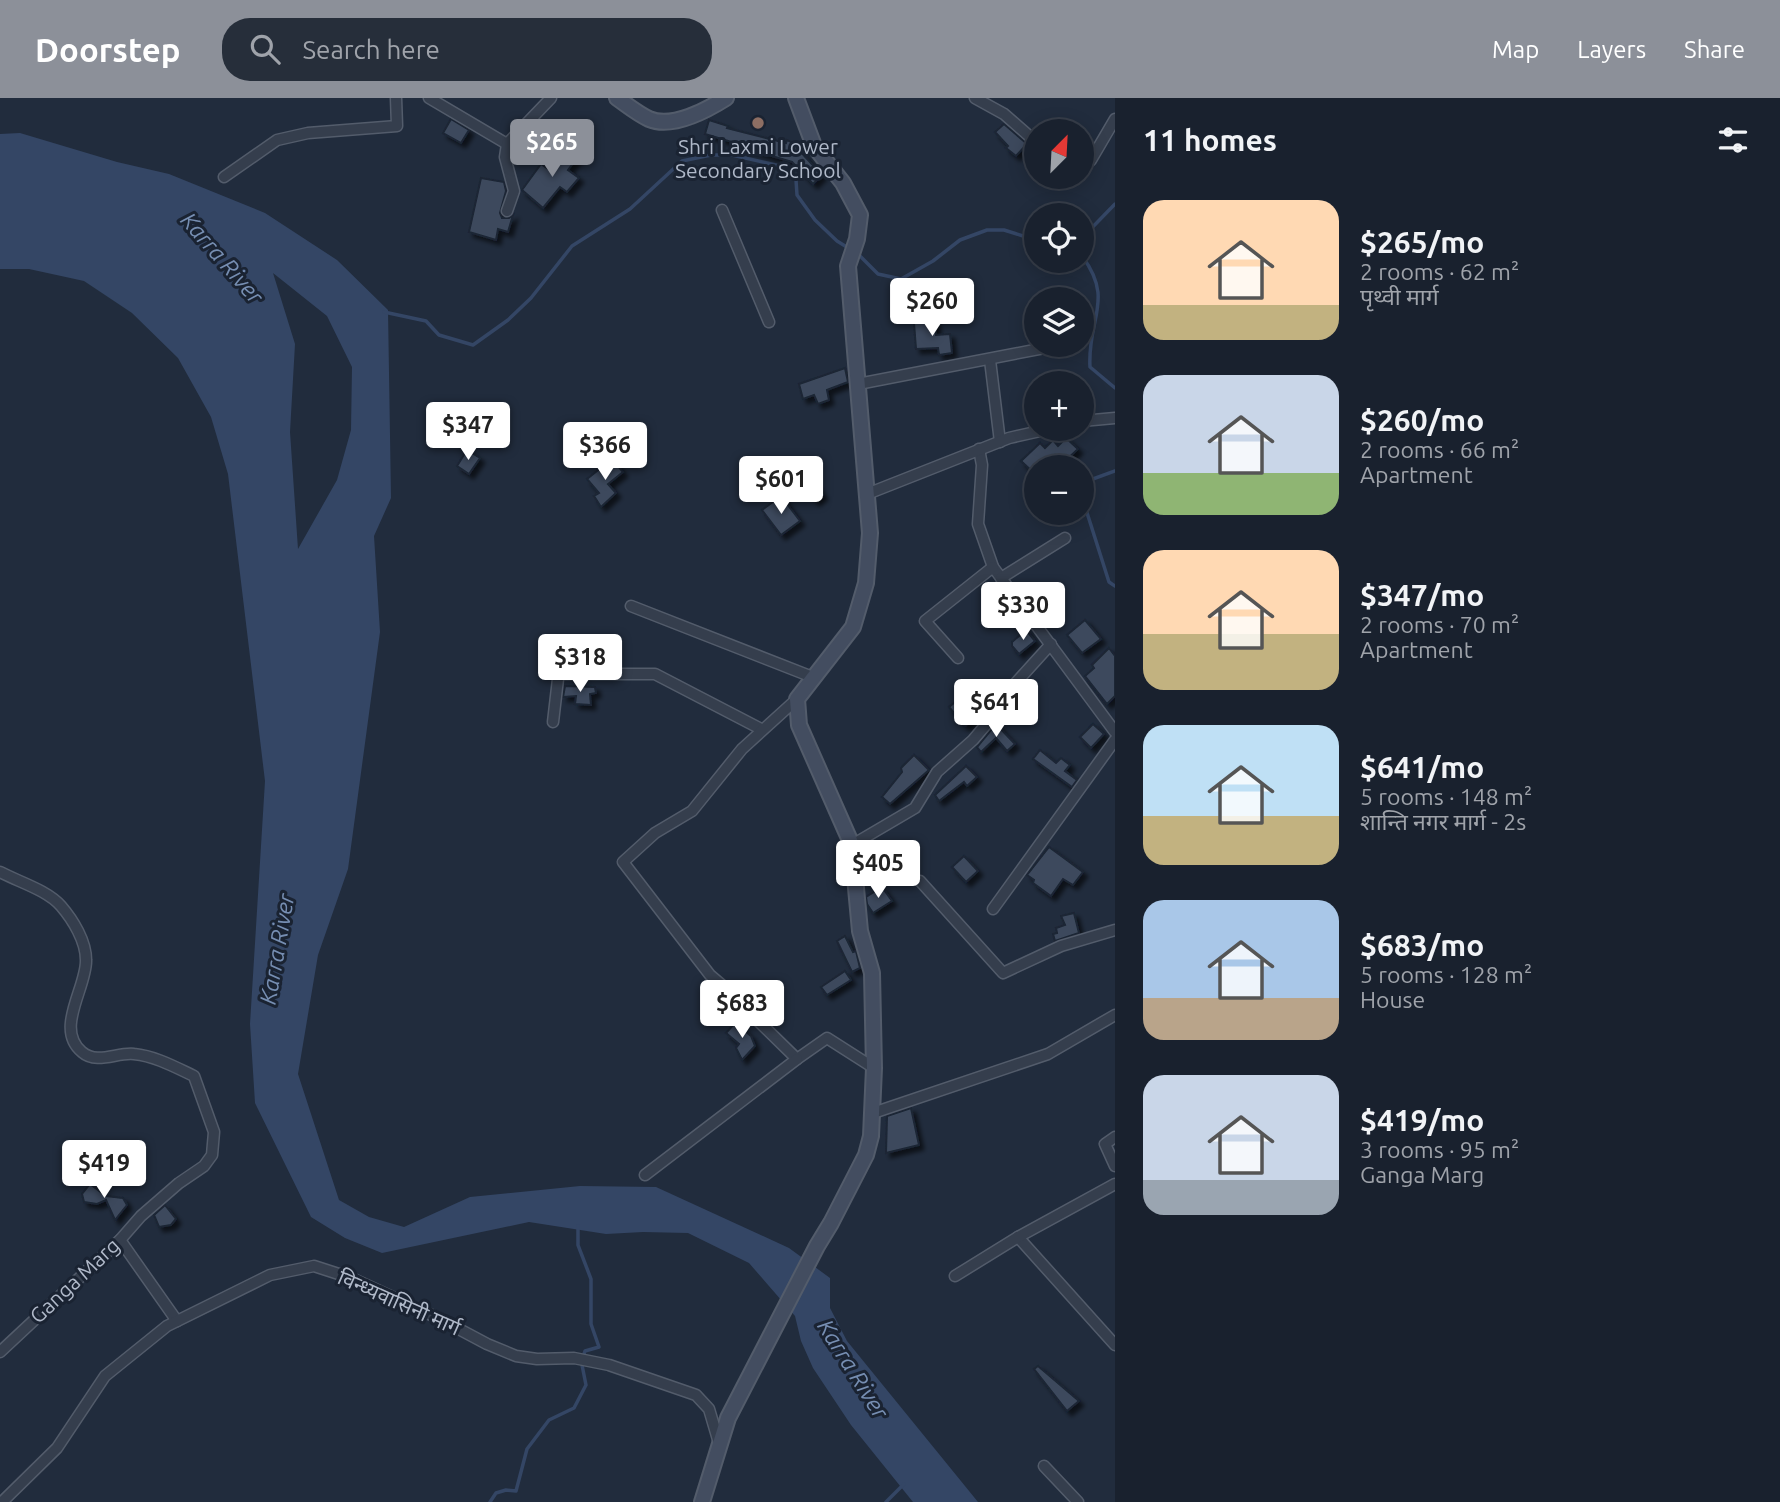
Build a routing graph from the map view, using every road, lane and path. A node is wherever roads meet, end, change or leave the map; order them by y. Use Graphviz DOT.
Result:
graph roads {
  1 [pos="388,98"];
  2 [pos="396,98"];
  3 [pos="429,98"];
  4 [pos="551,98"];
  5 [pos="617,98"];
  6 [pos="726,98"];
  7 [pos="796,98"];
  8 [pos="975,98"];
  9 [pos="1115,119"];
  10 [pos="1024,132"];
  11 [pos="507,144"];
  12 [pos="1094,155"];
  13 [pos="224,177"];
  14 [pos="722,210"];
  15 [pos="507,211"];
  16 [pos="769,321"];
  17 [pos="1024,353"];
  18 [pos="990,360"];
  19 [pos="858,384"];
  20 [pos="1115,418"];
  21 [pos="1094,420"];
  22 [pos="1024,436"];
  23 [pos="1000,442"];
  24 [pos="979,449"];
  25 [pos="867,494"];
  26 [pos="1065,538"];
  27 [pos="993,567"];
  28 [pos="1001,578"];
  29 [pos="631,606"];
  30 [pos="1051,644"];
  31 [pos="561,653"];
  32 [pos="958,658"];
  33 [pos="558,674"];
  34 [pos="815,678"];
  35 [pos="797,699"];
  36 [pos="553,722"];
  37 [pos="761,729"];
  38 [pos="1115,732"];
  39 [pos="1115,740"];
  40 [pos="852,845"];
  41 [pos="0,872"];
  42 [pos="920,881"];
  43 [pos="993,909"];
  44 [pos="1115,930"];
  45 [pos="1115,1015"];
  46 [pos="797,1059"];
  47 [pos="874,1068"];
  48 [pos="873,1113"];
  49 [pos="1115,1137"];
  50 [pos="1115,1166"];
  51 [pos="645,1175"];
  52 [pos="1115,1184"];
  53 [pos="1018,1237"];
  54 [pos="120,1240"];
  55 [pos="955,1276"];
  56 [pos="177,1321"];
  57 [pos="1115,1345"];
  58 [pos="0,1352"];
  59 [pos="719,1443"];
  60 [pos="1044,1466"];
  61 [pos="2,1502"];
  62 [pos="702,1502"];
  63 [pos="1078,1502"];
  1 -- 2 [label="street"];
  2 -- 13 [label="street"];
  3 -- 11 [label="street"];
  4 -- 11 [label="street"];
  5 -- 6 [label="main road"];
  7 -- 19 [label="main road"];
  8 -- 10 [label="street"];
  9 -- 12 [label="street"];
  11 -- 15 [label="street"];
  14 -- 16 [label="street"];
  17 -- 18 [label="street"];
  18 -- 19 [label="street"];
  18 -- 23 [label="street"];
  19 -- 25 [label="main road"];
  20 -- 21 [label="street"];
  22 -- 23 [label="street"];
  23 -- 24 [label="street"];
  24 -- 25 [label="street"];
  24 -- 27 [label="street"];
  25 -- 34 [label="main road"];
  26 -- 28 [label="street"];
  27 -- 28 [label="street"];
  27 -- 32 [label="street"];
  28 -- 30 [label="street"];
  29 -- 34 [label="street"];
  30 -- 38 [label="street"];
  30 -- 40 [label="street"];
  31 -- 33 [label="street"];
  33 -- 36 [label="street"];
  33 -- 37 [label="street"];
  34 -- 35 [label="main road"];
  35 -- 37 [label="street"];
  35 -- 40 [label="main road"];
  37 -- 46 [label="street"];
  39 -- 43 [label="street"];
  40 -- 47 [label="main road"];
  41 -- 54 [label="street, Ganga Marg"];
  42 -- 44 [label="street"];
  45 -- 48 [label="street"];
  46 -- 47 [label="street"];
  46 -- 51 [label="street"];
  47 -- 48 [label="main road"];
  48 -- 59 [label="main road"];
  49 -- 50 [label="street"];
  52 -- 53 [label="street"];
  53 -- 55 [label="street"];
  53 -- 57 [label="street"];
  54 -- 56 [label="street"];
  54 -- 58 [label="street, Ganga Marg"];
  56 -- 59 [label="street, विन्ध्यवासिनी मार्ग"];
  56 -- 61 [label="street, विन्ध्यवासिनी मार्ग"];
  59 -- 62 [label="main road"];
  60 -- 63 [label="street"];
}
